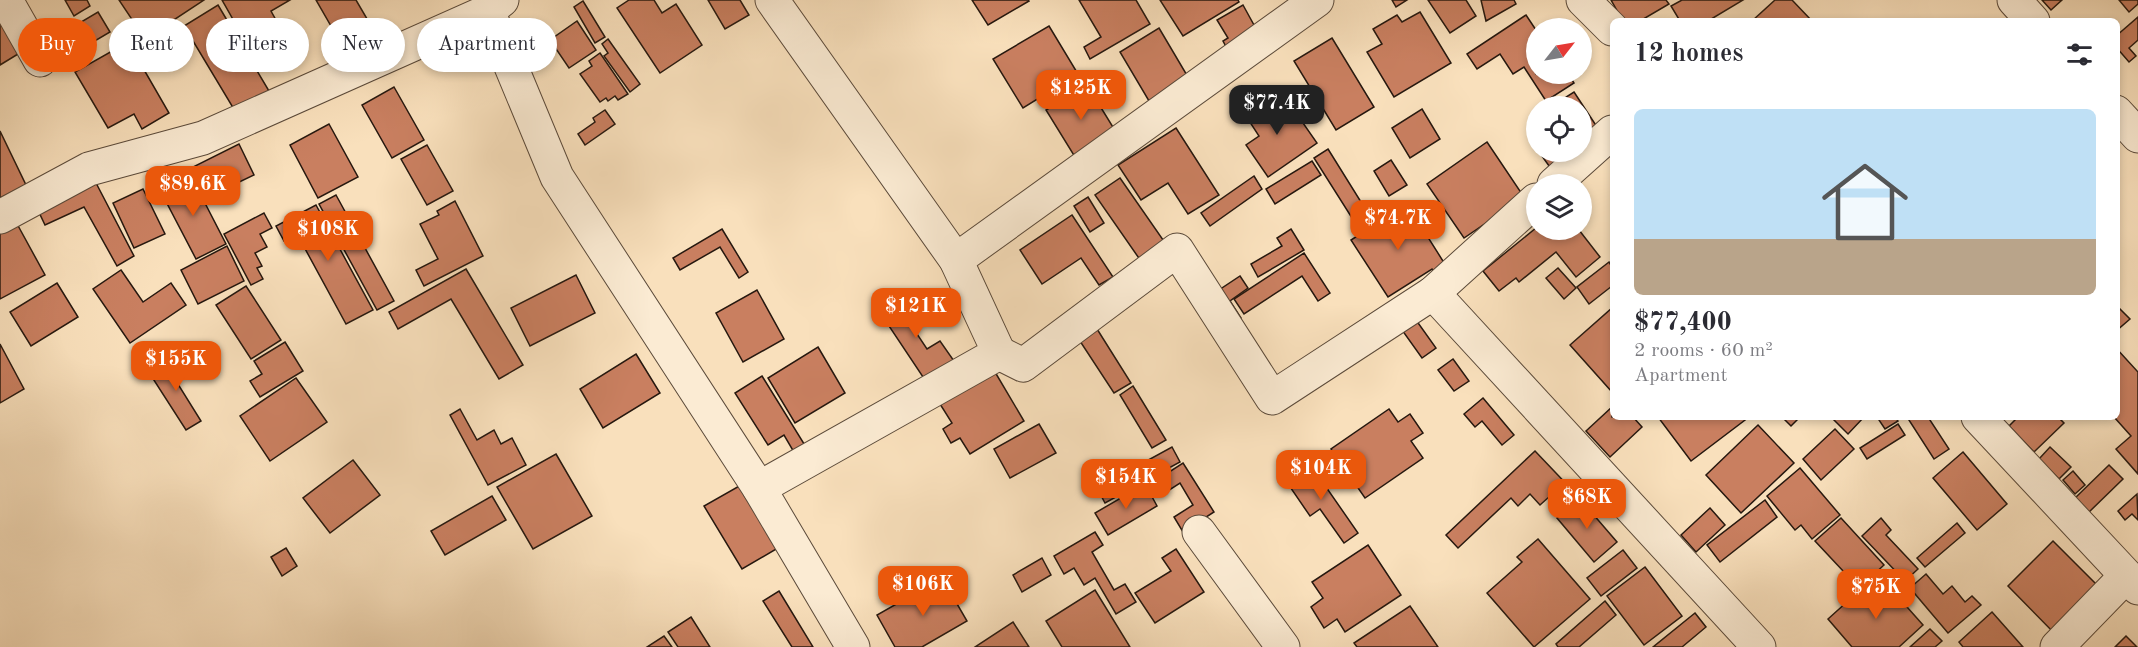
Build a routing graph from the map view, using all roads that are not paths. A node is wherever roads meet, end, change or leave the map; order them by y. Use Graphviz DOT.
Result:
graph roads {
  1 [pos="6,0"];
  2 [pos="772,0"];
  3 [pos="1317,0"];
  4 [pos="1583,0"];
  5 [pos="2014,0"];
  6 [pos="495,6"];
  7 [pos="2030,18"];
  8 [pos="18,21"];
  9 [pos="1610,27"];
  10 [pos="2120,116"];
  11 [pos="1610,134"];
  12 [pos="2138,136"];
  13 [pos="1565,174"];
  14 [pos="1526,210"];
  15 [pos="0,217"];
  16 [pos="956,260"];
  17 [pos="1433,293"];
  18 [pos="999,353"];
  19 [pos="1981,420"];
  20 [pos="759,488"];
  21 [pos="1199,532"];
  22 [pos="2132,582"];
  23 [pos="853,647"];
  24 [pos="1284,647"];
  25 [pos="1759,647"];
  26 [pos="2057,647"];
  1 -- 8 [label="street"];
  2 -- 16 [label="street"];
  3 -- 16 [label="street"];
  4 -- 9 [label="street"];
  5 -- 7 [label="street"];
  6 -- 15 [label="street"];
  6 -- 20 [label="street"];
  10 -- 12 [label="street"];
  11 -- 13 [label="street"];
  14 -- 17 [label="street"];
  16 -- 18 [label="street"];
  17 -- 18 [label="street"];
  17 -- 25 [label="street"];
  18 -- 20 [label="street"];
  19 -- 22 [label="street"];
  20 -- 23 [label="street"];
  21 -- 24 [label="street"];
  22 -- 26 [label="street"];
}
